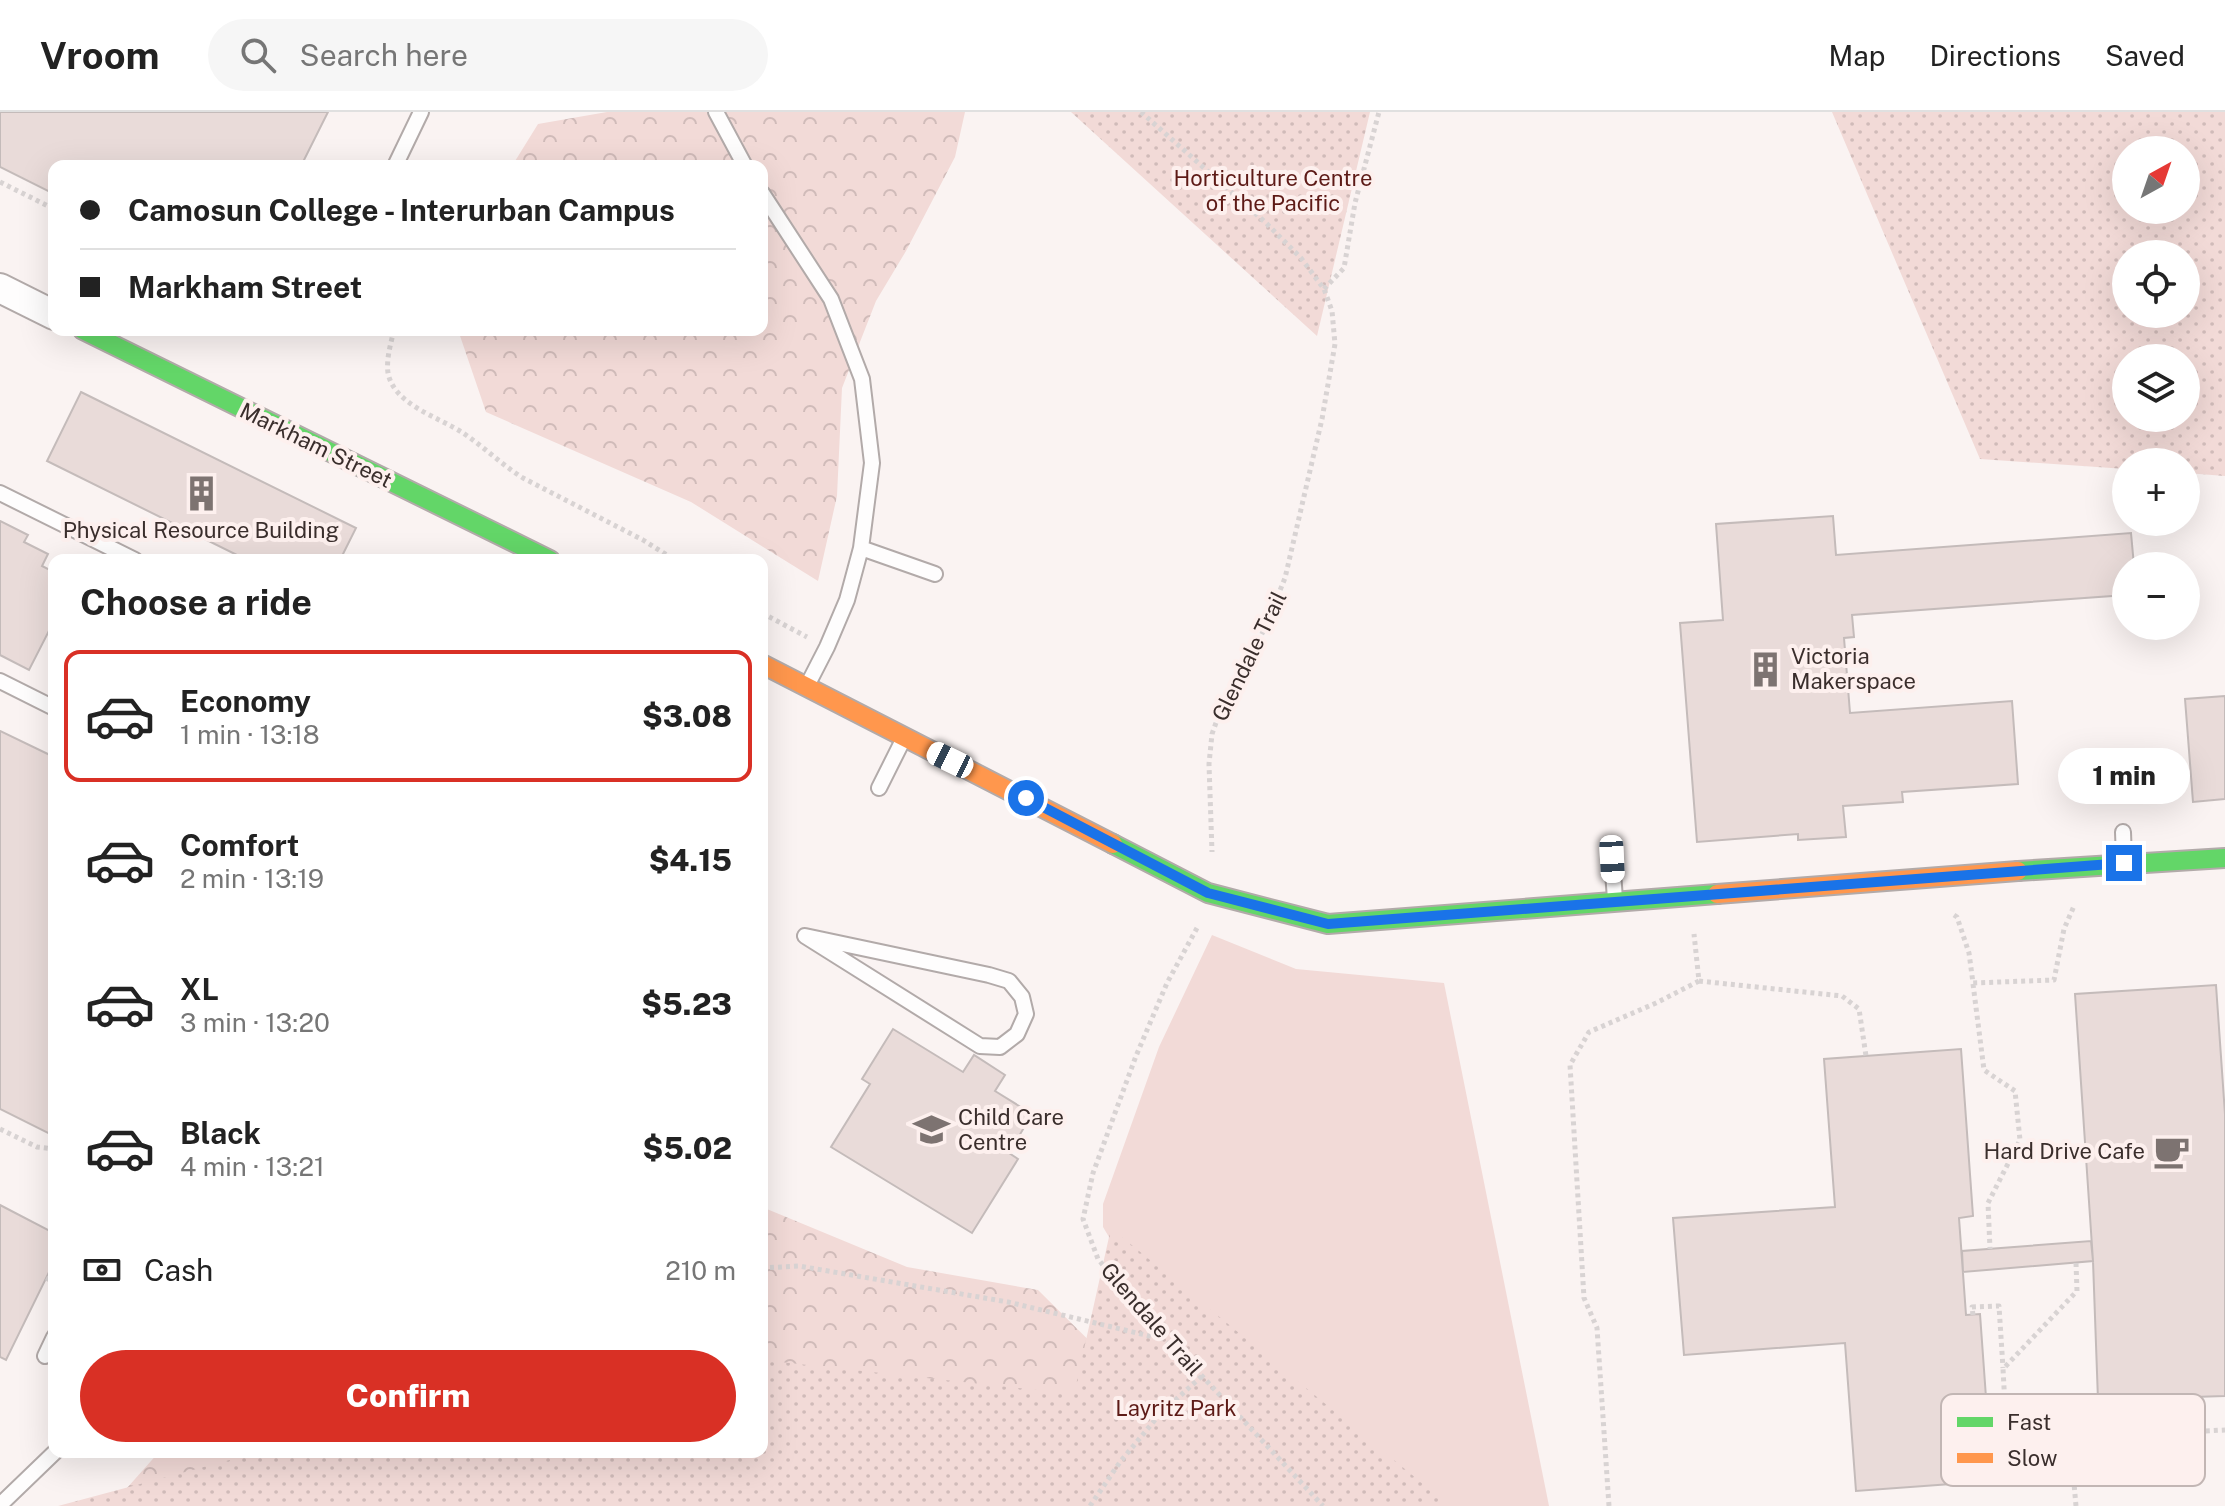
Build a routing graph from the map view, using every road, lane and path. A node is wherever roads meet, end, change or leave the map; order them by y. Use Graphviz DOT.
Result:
graph roads {
  1 [pos="421,112"];
  2 [pos="716,112"];
  3 [pos="1141,112"];
  4 [pos="1379,112"];
  5 [pos="398,160"];
  6 [pos="742,160"];
  7 [pos="0,182"];
  8 [pos="768,202"];
  9 [pos="48,206"];
  10 [pos="0,288"];
  11 [pos="1324,289"];
  12 [pos="48,312"];
  13 [pos="95,336"];
  14 [pos="393,336"];
  15 [pos="0,493"];
  16 [pos="861,548"];
  17 [pos="123,554"];
  18 [pos="538,554"];
  19 [pos="665,554"];
  20 [pos="935,574"];
  21 [pos="768,616"];
  22 [pos="827,647"];
  23 [pos="768,667"];
  24 [pos="0,681"];
  25 [pos="807,686"];
  26 [pos="48,705"];
  27 [pos="904,738"];
  28 [pos="879,788"];
  29 [pos="2123,832"];
  30 [pos="2225,858"];
  31 [pos="1612,859"];
  32 [pos="2124,863"];
  33 [pos="1208,893"];
  34 [pos="2075,901"];
  35 [pos="1615,902"];
  36 [pos="1946,912"];
  37 [pos="1693,923"];
  38 [pos="805,936"];
  39 [pos="1699,981"];
  40 [pos="1973,983"];
  41 [pos="1866,1056"];
  42 [pos="0,1129"];
  43 [pos="48,1148"];
  44 [pos="1990,1249"];
  45 [pos="2076,1263"];
  46 [pos="768,1268"];
  47 [pos="1973,1315"];
  48 [pos="1163,1339"];
  49 [pos="48,1350"];
  50 [pos="45,1356"];
  51 [pos="2003,1369"];
  52 [pos="1202,1376"];
  53 [pos="2004,1394"];
  54 [pos="2225,1430"];
  55 [pos="2205,1431"];
  56 [pos="49,1458"];
  57 [pos="2074,1486"];
  58 [pos="0,1505"];
  59 [pos="1090,1506"];
  60 [pos="1323,1506"];
  61 [pos="1609,1506"];
  62 [pos="2076,1506"];
  1 -- 5 [label="lane"];
  2 -- 6 [label="lane"];
  3 -- 11 [label="path, Glendale Trail"];
  4 -- 11 [label="path"];
  7 -- 9 [label="path"];
  8 -- 16 [label="lane"];
  10 -- 12 [label="street"];
  11 -- 33 [label="path, Glendale Trail"];
  13 -- 18 [label="street, Markham Street"];
  14 -- 19 [label="path"];
  15 -- 17 [label="lane"];
  16 -- 20 [label="lane"];
  16 -- 22 [label="lane"];
  21 -- 22 [label="path"];
  22 -- 25 [label="lane"];
  23 -- 25 [label="street"];
  24 -- 26 [label="lane"];
  25 -- 27 [label="street"];
  27 -- 28 [label="lane"];
  27 -- 33 [label="street"];
  29 -- 32 [label="lane"];
  30 -- 32 [label="street"];
  31 -- 35 [label="lane"];
  32 -- 35 [label="street"];
  33 -- 35 [label="street"];
  33 -- 48 [label="path, Glendale Trail"];
  34 -- 40 [label="path"];
  36 -- 40 [label="path"];
  37 -- 39 [label="path"];
  38 -- 38 [label="lane"];
  39 -- 41 [label="path"];
  39 -- 61 [label="path"];
  40 -- 44 [label="path"];
  42 -- 43 [label="path"];
  45 -- 51 [label="path"];
  46 -- 48 [label="path"];
  47 -- 51 [label="path"];
  48 -- 52 [label="path, Glendale Trail"];
  49 -- 50 [label="lane"];
  51 -- 53 [label="path"];
  52 -- 59 [label="path"];
  52 -- 60 [label="path, Glendale Trail"];
  54 -- 55 [label="path"];
  56 -- 58 [label="lane"];
  57 -- 62 [label="path"];
}
